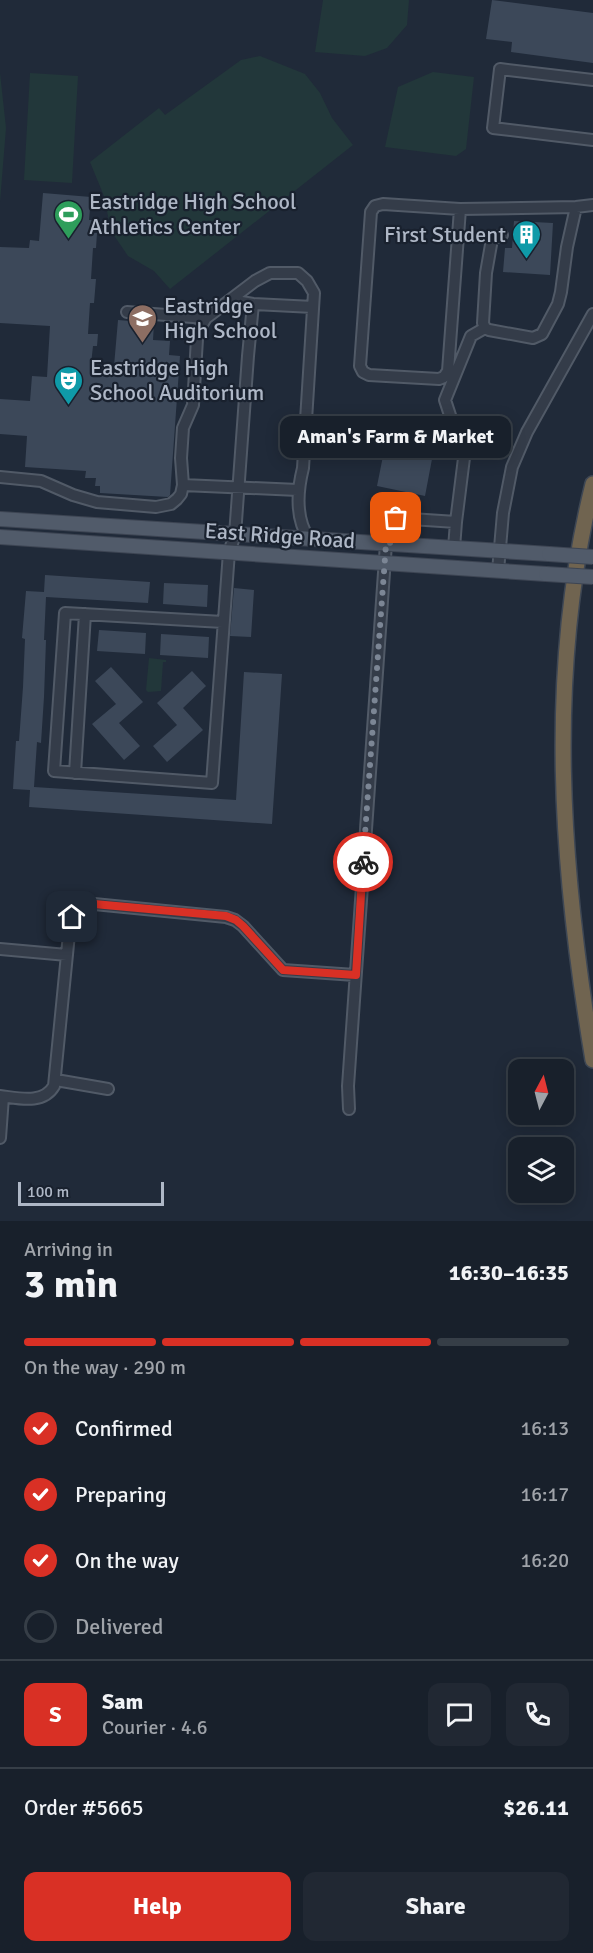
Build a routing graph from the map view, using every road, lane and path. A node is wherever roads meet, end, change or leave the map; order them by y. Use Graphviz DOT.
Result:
graph roads {
  1 [pos="593,80"];
  2 [pos="593,140"];
  3 [pos="593,205"];
  4 [pos="576,207"];
  5 [pos="460,208"];
  6 [pos="502,235"];
  7 [pos="230,300"];
  8 [pos="254,304"];
  9 [pos="313,307"];
  10 [pos="127,312"];
  11 [pos="593,314"];
  12 [pos="206,318"];
  13 [pos="485,328"];
  14 [pos="0,477"];
  15 [pos="183,484"];
  16 [pos="593,484"];
  17 [pos="238,488"];
  18 [pos="298,490"];
  19 [pos="0,519"];
  20 [pos="456,522"];
  21 [pos="235,535"];
  22 [pos="0,537"];
  23 [pos="309,539"];
  24 [pos="388,544"];
  25 [pos="454,548"];
  26 [pos="500,551"];
  27 [pos="229,552"];
  28 [pos="593,557"];
  29 [pos="384,563"];
  30 [pos="498,571"];
  31 [pos="593,576"];
  32 [pos="85,614"];
  33 [pos="223,622"];
  34 [pos="75,773"];
  35 [pos="0,950"];
  36 [pos="67,955"];
  37 [pos="356,975"];
  38 [pos="592,1058"];
  39 [pos="56,1080"];
  40 [pos="108,1089"];
  41 [pos="2,1096"];
  42 [pos="350,1109"];
  43 [pos="0,1138"];
  1 -- 2 [label="street"];
  3 -- 4 [label="street"];
  4 -- 5 [label="street"];
  4 -- 13 [label="street"];
  5 -- 5 [label="street"];
  6 -- 13 [label="street"];
  7 -- 8 [label="street"];
  7 -- 9 [label="street"];
  7 -- 12 [label="street"];
  8 -- 9 [label="street"];
  8 -- 17 [label="street"];
  9 -- 18 [label="street"];
  10 -- 12 [label="street"];
  11 -- 26 [label="street"];
  12 -- 15 [label="street"];
  13 -- 20 [label="street"];
  14 -- 15 [label="street"];
  15 -- 17 [label="street"];
  16 -- 38 [label="highway"];
  17 -- 18 [label="street"];
  17 -- 21 [label="street"];
  18 -- 23 [label="street"];
  19 -- 21 [label="main road, East Ridge Road"];
  20 -- 24 [label="street"];
  20 -- 25 [label="street"];
  21 -- 23 [label="main road, East Ridge Road"];
  21 -- 27 [label="street"];
  22 -- 27 [label="main road, East Ridge Road"];
  23 -- 24 [label="main road, East Ridge Road"];
  24 -- 25 [label="main road, East Ridge Road"];
  24 -- 29 [label="street"];
  25 -- 26 [label="main road, East Ridge Road"];
  26 -- 28 [label="main road, East Ridge Road, bridge"];
  26 -- 30 [label="street"];
  27 -- 29 [label="main road, East Ridge Road"];
  27 -- 33 [label="street"];
  29 -- 30 [label="main road, East Ridge Road"];
  29 -- 37 [label="street"];
  30 -- 31 [label="main road, East Ridge Road, bridge"];
  32 -- 33 [label="street"];
  32 -- 34 [label="street"];
  32 -- 34 [label="street"];
  33 -- 34 [label="street"];
  35 -- 36 [label="street"];
  36 -- 37 [label="street"];
  36 -- 39 [label="street"];
  37 -- 42 [label="street"];
  39 -- 40 [label="street"];
  39 -- 41 [label="street"];
  41 -- 43 [label="street"];
}
